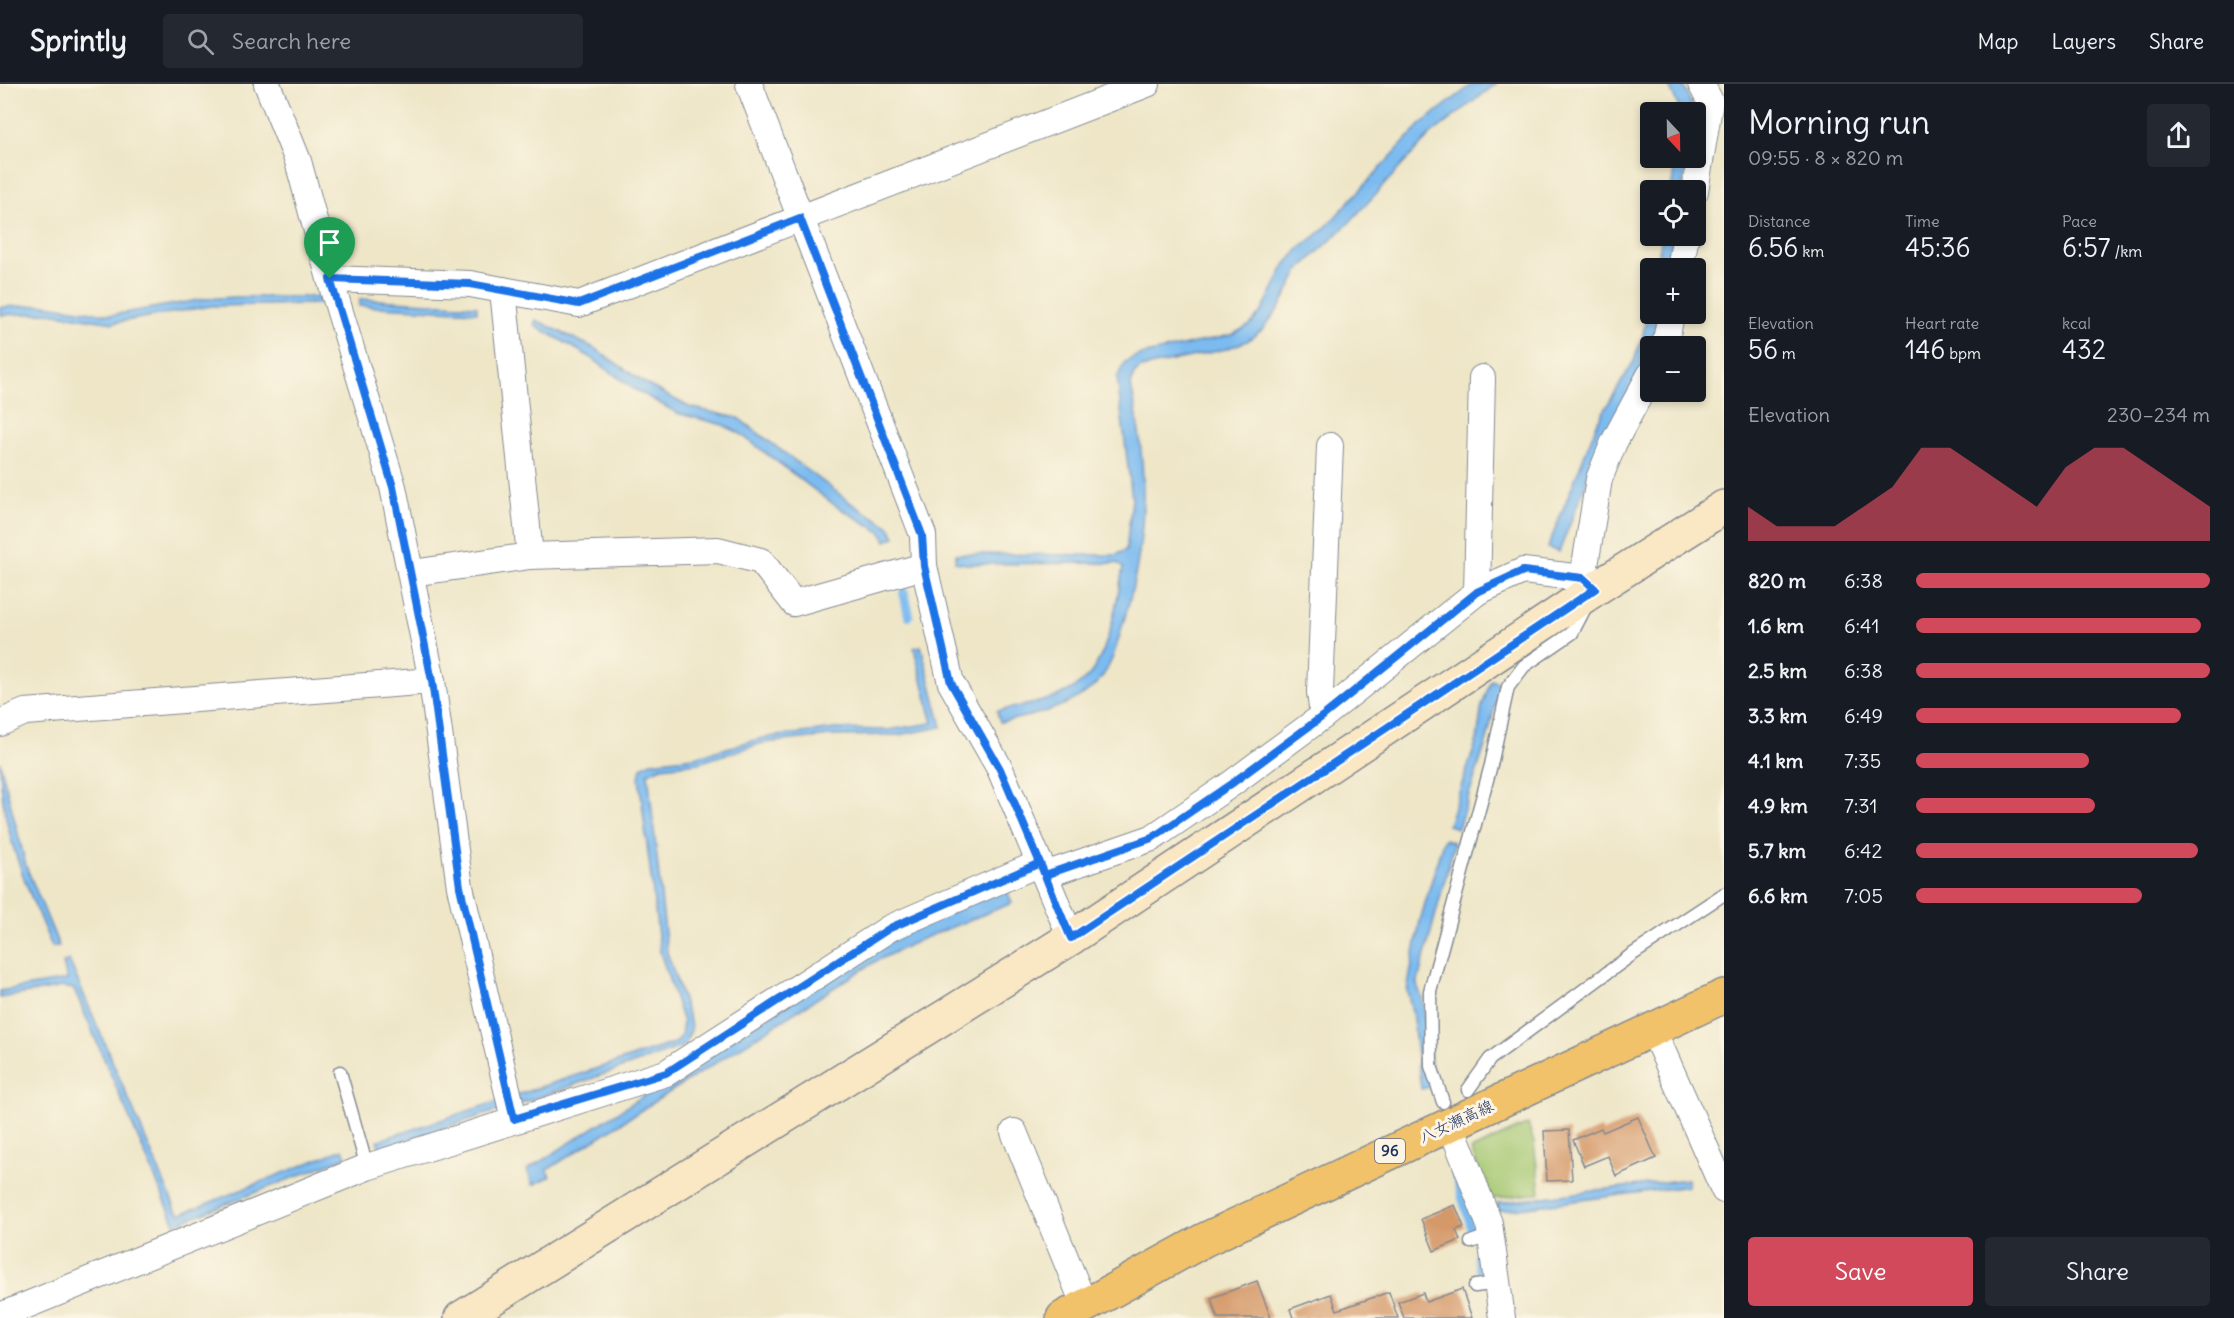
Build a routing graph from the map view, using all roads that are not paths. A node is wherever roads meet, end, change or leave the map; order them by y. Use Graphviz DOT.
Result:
graph roads {
  1 [pos="267,84"];
  2 [pos="748,84"];
  3 [pos="1147,84"];
  4 [pos="1701,84"];
  5 [pos="1697,180"];
  6 [pos="800,218"];
  7 [pos="330,279"];
  8 [pos="503,290"];
  9 [pos="1482,378"];
  10 [pos="1640,394"];
  11 [pos="1330,446"];
  12 [pos="1724,507"];
  13 [pos="530,556"];
  14 [pos="924,566"];
  15 [pos="412,573"];
  16 [pos="1589,583"];
  17 [pos="1477,592"];
  18 [pos="432,681"];
  19 [pos="1323,716"];
  20 [pos="0,723"];
  21 [pos="1042,869"];
  22 [pos="1724,894"];
  23 [pos="1071,938"];
  24 [pos="1724,996"];
  25 [pos="1653,1030"];
  26 [pos="340,1072"];
  27 [pos="1468,1090"];
  28 [pos="1446,1112"];
  29 [pos="514,1119"];
  30 [pos="1014,1132"];
  31 [pos="367,1167"];
  32 [pos="1724,1190"];
  33 [pos="1073,1311"];
  34 [pos="0,1316"];
  35 [pos="461,1318"];
  36 [pos="1502,1318"];
  1 -- 7 [label="street"];
  2 -- 6 [label="street"];
  3 -- 6 [label="street"];
  4 -- 5 [label="street"];
  6 -- 8 [label="street"];
  6 -- 14 [label="street"];
  7 -- 8 [label="street"];
  7 -- 15 [label="street"];
  8 -- 13 [label="street"];
  9 -- 17 [label="street"];
  10 -- 16 [label="street"];
  11 -- 19 [label="street"];
  12 -- 16 [label="street"];
  13 -- 14 [label="street"];
  13 -- 15 [label="street"];
  14 -- 21 [label="street"];
  15 -- 18 [label="street"];
  16 -- 17 [label="street"];
  16 -- 23 [label="street"];
  16 -- 28 [label="lane"];
  17 -- 19 [label="street"];
  18 -- 20 [label="street"];
  18 -- 29 [label="street"];
  19 -- 21 [label="street"];
  21 -- 23 [label="street"];
  21 -- 29 [label="street"];
  22 -- 27 [label="lane"];
  23 -- 35 [label="street"];
  24 -- 25 [label="main road, 八女瀬高線 / 96"];
  25 -- 28 [label="main road, 八女瀬高線 / 96"];
  25 -- 32 [label="street"];
  26 -- 31 [label="lane"];
  28 -- 33 [label="main road, 八女瀬高線 / 96"];
  28 -- 36 [label="street"];
  29 -- 31 [label="street"];
  30 -- 33 [label="street"];
  31 -- 34 [label="street"];
}
